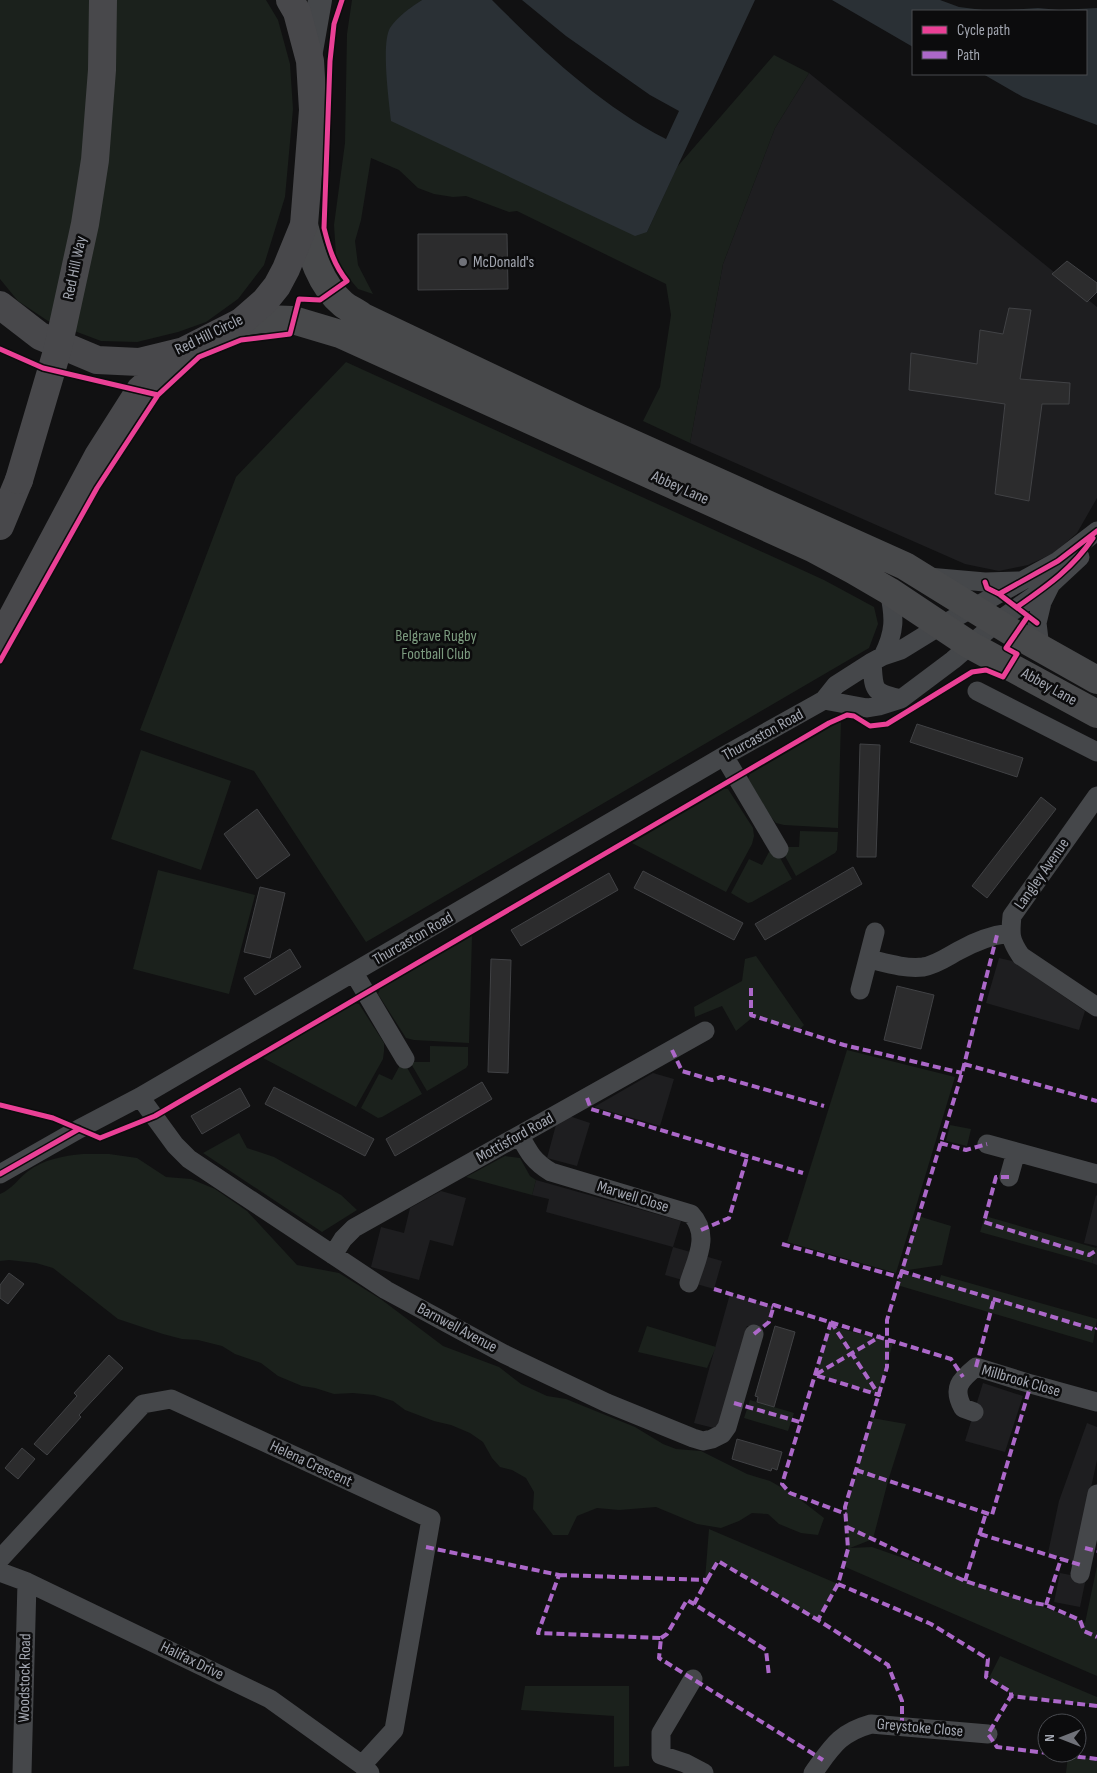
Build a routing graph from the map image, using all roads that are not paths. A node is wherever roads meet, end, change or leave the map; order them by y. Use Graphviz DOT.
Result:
graph roads {
  1 [pos="103,0"];
  2 [pos="290,0"];
  3 [pos="320,0"];
  4 [pos="310,60"];
  5 [pos="304,225"];
  6 [pos="0,304"];
  7 [pos="241,322"];
  8 [pos="184,351"];
  9 [pos="0,526"];
  10 [pos="1097,531"];
  11 [pos="919,576"];
  12 [pos="1022,581"];
  13 [pos="1051,584"];
  14 [pos="889,591"];
  15 [pos="973,607"];
  16 [pos="997,622"];
  17 [pos="940,626"];
  18 [pos="0,640"];
  19 [pos="970,646"];
  20 [pos="1040,648"];
  21 [pos="877,659"];
  22 [pos="1097,680"];
  23 [pos="977,691"];
  24 [pos="901,699"];
  25 [pos="824,700"];
  26 [pos="1097,714"];
  27 [pos="1097,752"];
  28 [pos="724,756"];
  29 [pos="1097,796"];
  30 [pos="779,849"];
  31 [pos="875,932"];
  32 [pos="1010,933"];
  33 [pos="869,959"];
  34 [pos="354,973"];
  35 [pos="860,990"];
  36 [pos="1097,1007"];
  37 [pos="705,1031"];
  38 [pos="405,1059"];
  39 [pos="140,1097"];
  40 [pos="520,1136"];
  41 [pos="987,1144"];
  42 [pos="1016,1152"];
  43 [pos="0,1174"];
  44 [pos="1097,1174"];
  45 [pos="1009,1176"];
  46 [pos="333,1255"];
  47 [pos="689,1284"];
  48 [pos="754,1334"];
  49 [pos="1097,1402"];
  50 [pos="974,1412"];
  51 [pos="1097,1494"];
  52 [pos="0,1559"];
  53 [pos="0,1572"];
  54 [pos="1080,1574"];
  55 [pos="27,1582"];
  56 [pos="693,1679"];
  57 [pos="988,1734"];
  58 [pos="366,1769"];
  59 [pos="22,1773"];
  60 [pos="704,1773"];
  61 [pos="813,1773"];
  1 -- 9 [label="highway, Red Hill Way, bridge"];
  2 -- 4 [label="highway, Red Hill Circle"];
  3 -- 4 [label="street"];
  4 -- 5 [label="highway, Red Hill Circle"];
  5 -- 7 [label="highway, Red Hill Circle"];
  5 -- 11 [label="main road, Abbey Lane"];
  6 -- 8 [label="highway, Red Hill Circle"];
  7 -- 8 [label="highway, Red Hill Circle"];
  7 -- 14 [label="main road, Abbey Lane"];
  8 -- 18 [label="highway"];
  10 -- 12 [label="street, Thurcaston Road"];
  10 -- 13 [label="street, Thurcaston Road"];
  11 -- 12 [label="street, Thurcaston Road"];
  11 -- 15 [label="main road, Abbey Lane"];
  12 -- 15 [label="street, Thurcaston Road"];
  13 -- 16 [label="street, Thurcaston Road"];
  13 -- 20 [label="street, Thurcaston Road"];
  14 -- 17 [label="main road, Abbey Lane"];
  14 -- 21 [label="street"];
  15 -- 16 [label="main road, Abbey Lane"];
  15 -- 17 [label="street, Thurcaston Road"];
  16 -- 19 [label="street, Thurcaston Road"];
  16 -- 20 [label="main road, Abbey Lane"];
  17 -- 19 [label="main road, Abbey Lane"];
  17 -- 21 [label="street, Thurcaston Road"];
  19 -- 24 [label="street, Thurcaston Road"];
  19 -- 26 [label="main road, Abbey Lane"];
  20 -- 22 [label="main road, Abbey Lane"];
  21 -- 24 [label="street"];
  21 -- 25 [label="street, Thurcaston Road"];
  23 -- 27 [label="street"];
  24 -- 25 [label="street, Thurcaston Road"];
  25 -- 28 [label="street, Thurcaston Road"];
  28 -- 30 [label="street"];
  28 -- 34 [label="street, Thurcaston Road"];
  29 -- 32 [label="street, Langley Avenue"];
  31 -- 33 [label="street"];
  32 -- 33 [label="street"];
  32 -- 36 [label="street"];
  33 -- 35 [label="street"];
  34 -- 38 [label="street"];
  34 -- 39 [label="street, Thurcaston Road"];
  37 -- 40 [label="street, Mottisford Road"];
  39 -- 43 [label="street, Thurcaston Road"];
  39 -- 46 [label="street, Barnwell Avenue"];
  40 -- 46 [label="street, Mottisford Road"];
  40 -- 47 [label="street, Marwell Close"];
  41 -- 42 [label="street"];
  42 -- 44 [label="street"];
  42 -- 45 [label="street"];
  46 -- 48 [label="street, Barnwell Avenue"];
  49 -- 50 [label="street, Millbrook Close"];
  51 -- 54 [label="street"];
  52 -- 58 [label="street, Helena Crescent"];
  53 -- 55 [label="street, Halifax Drive"];
  55 -- 58 [label="street, Halifax Drive"];
  55 -- 59 [label="street, Woodstock Road"];
  56 -- 60 [label="street"];
  57 -- 61 [label="street, Greystoke Close"];
}
